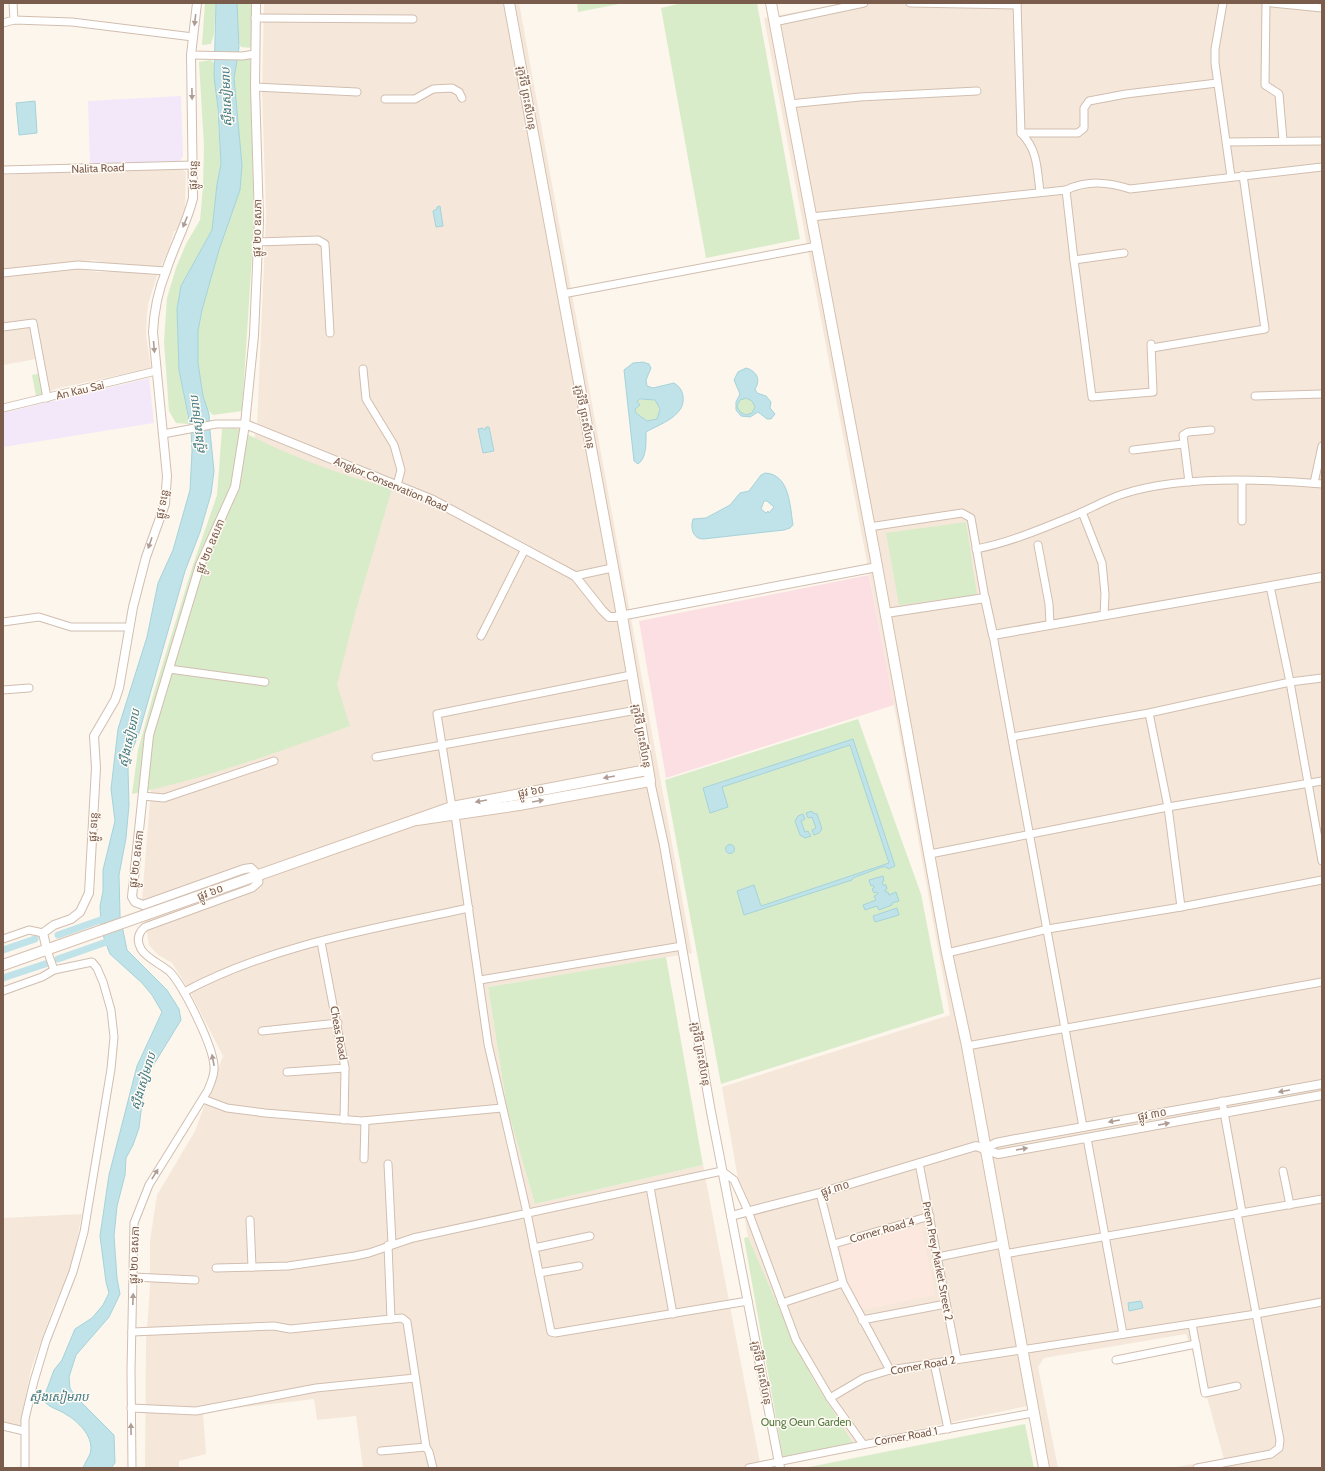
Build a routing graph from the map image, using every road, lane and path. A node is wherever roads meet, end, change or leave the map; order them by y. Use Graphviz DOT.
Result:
graph roads {
  1 [pos="13,3"];
  2 [pos="197,3"];
  3 [pos="256,3"];
  4 [pos="510,3"];
  5 [pos="771,3"];
  6 [pos="864,3"];
  7 [pos="910,3"];
  8 [pos="1222,3"];
  9 [pos="1266,3"];
  10 [pos="1273,3"];
  11 [pos="1017,4"];
  12 [pos="1322,8"];
  13 [pos="255,18"];
  14 [pos="413,19"];
  15 [pos="14,20"];
  16 [pos="774,22"];
  17 [pos="3,23"];
  18 [pos="193,37"];
  19 [pos="191,54"];
  20 [pos="255,54"];
  21 [pos="1217,83"];
  22 [pos="255,87"];
  23 [pos="977,91"];
  24 [pos="357,92"];
  25 [pos="462,98"];
  26 [pos="385,99"];
  27 [pos="789,104"];
  28 [pos="1020,132"];
  29 [pos="1283,140"];
  30 [pos="1322,141"];
  31 [pos="1227,142"];
  32 [pos="194,165"];
  33 [pos="1322,167"];
  34 [pos="3,170"];
  35 [pos="1243,176"];
  36 [pos="1230,177"];
  37 [pos="1066,190"];
  38 [pos="1040,192"];
  39 [pos="811,217"];
  40 [pos="258,242"];
  41 [pos="817,246"];
  42 [pos="1124,253"];
  43 [pos="1074,260"];
  44 [pos="166,271"];
  45 [pos="3,273"];
  46 [pos="563,294"];
  47 [pos="3,326"];
  48 [pos="330,333"];
  49 [pos="363,369"];
  50 [pos="156,371"];
  51 [pos="1322,394"];
  52 [pos="1255,396"];
  53 [pos="47,398"];
  54 [pos="3,408"];
  55 [pos="245,424"];
  56 [pos="1211,430"];
  57 [pos="162,434"];
  58 [pos="1182,444"];
  59 [pos="1322,446"];
  60 [pos="1133,450"];
  61 [pos="1242,481"];
  62 [pos="1188,482"];
  63 [pos="1314,483"];
  64 [pos="1322,484"];
  65 [pos="397,485"];
  66 [pos="1082,512"];
  67 [pos="1242,521"];
  68 [pos="869,527"];
  69 [pos="1038,545"];
  70 [pos="525,549"];
  71 [pos="976,549"];
  72 [pos="877,566"];
  73 [pos="612,568"];
  74 [pos="575,576"];
  75 [pos="1322,577"];
  76 [pos="1270,586"];
  77 [pos="985,598"];
  78 [pos="886,613"];
  79 [pos="1104,615"];
  80 [pos="622,616"];
  81 [pos="3,622"];
  82 [pos="1050,624"];
  83 [pos="130,627"];
  84 [pos="993,635"];
  85 [pos="481,636"];
  86 [pos="169,669"];
  87 [pos="631,675"];
  88 [pos="1322,678"];
  89 [pos="264,682"];
  90 [pos="1290,682"];
  91 [pos="29,688"];
  92 [pos="3,690"];
  93 [pos="637,710"];
  94 [pos="1149,713"];
  95 [pos="1012,738"];
  96 [pos="443,745"];
  97 [pos="376,757"];
  98 [pos="274,761"];
  99 [pos="648,770"];
  100 [pos="650,781"];
  101 [pos="1322,781"];
  102 [pos="1307,783"];
  103 [pos="143,796"];
  104 [pos="1168,807"];
  105 [pos="454,811"];
  106 [pos="1030,833"];
  107 [pos="930,854"];
  108 [pos="1322,862"];
  109 [pos="258,875"];
  110 [pos="1322,880"];
  111 [pos="1181,907"];
  112 [pos="469,908"];
  113 [pos="1048,929"];
  114 [pos="43,933"];
  115 [pos="3,939"];
  116 [pos="321,942"];
  117 [pos="682,946"];
  118 [pos="47,950"];
  119 [pos="947,953"];
  120 [pos="3,965"];
  121 [pos="54,970"];
  122 [pos="480,980"];
  123 [pos="1322,982"];
  124 [pos="3,990"];
  125 [pos="184,992"];
  126 [pos="338,1023"];
  127 [pos="1064,1028"];
  128 [pos="262,1031"];
  129 [pos="967,1046"];
  130 [pos="345,1068"];
  131 [pos="287,1072"];
  132 [pos="1322,1084"];
  133 [pos="1322,1095"];
  134 [pos="203,1099"];
  135 [pos="1222,1101"];
  136 [pos="502,1108"];
  137 [pos="1224,1113"];
  138 [pos="344,1120"];
  139 [pos="365,1121"];
  140 [pos="1083,1127"];
  141 [pos="1087,1138"];
  142 [pos="984,1149"];
  143 [pos="364,1159"];
  144 [pos="918,1163"];
  145 [pos="388,1164"];
  146 [pos="722,1171"];
  147 [pos="1284,1171"];
  148 [pos="650,1187"];
  149 [pos="820,1193"];
  150 [pos="1322,1199"];
  151 [pos="1290,1205"];
  152 [pos="748,1211"];
  153 [pos="1240,1212"];
  154 [pos="527,1213"];
  155 [pos="731,1216"];
  156 [pos="930,1216"];
  157 [pos="250,1220"];
  158 [pos="590,1236"];
  159 [pos="1105,1236"];
  160 [pos="390,1244"];
  161 [pos="834,1244"];
  162 [pos="534,1248"];
  163 [pos="1003,1249"];
  164 [pos="938,1257"];
  165 [pos="579,1266"];
  166 [pos="252,1267"];
  167 [pos="216,1268"];
  168 [pos="539,1273"];
  169 [pos="134,1277"];
  170 [pos="195,1280"];
  171 [pos="843,1283"];
  172 [pos="748,1301"];
  173 [pos="1322,1302"];
  174 [pos="782,1303"];
  175 [pos="946,1304"];
  176 [pos="673,1314"];
  177 [pos="1256,1314"];
  178 [pos="391,1319"];
  179 [pos="862,1320"];
  180 [pos="1192,1324"];
  181 [pos="132,1332"];
  182 [pos="1123,1334"];
  183 [pos="1196,1344"];
  184 [pos="1022,1349"];
  185 [pos="957,1359"];
  186 [pos="1116,1360"];
  187 [pos="934,1363"];
  188 [pos="890,1370"];
  189 [pos="415,1378"];
  190 [pos="1238,1386"];
  191 [pos="830,1398"];
  192 [pos="131,1408"];
  193 [pos="1033,1413"];
  194 [pos="3,1426"];
  195 [pos="948,1429"];
  196 [pos="24,1431"];
  197 [pos="863,1444"];
  198 [pos="426,1447"];
  199 [pos="381,1451"];
  200 [pos="779,1466"];
  201 [pos="25,1468"];
  202 [pos="132,1468"];
  203 [pos="432,1468"];
  204 [pos="749,1468"];
  205 [pos="1044,1468"];
  206 [pos="1197,1468"];
  1 -- 15 [label="street"];
  2 -- 18 [label="street, ផ្លូវ ទន្លេ, one-way"];
  3 -- 13 [label="street, ផ្លូវ ២០ ឧសភា"];
  4 -- 46 [label="main road, រុក្ខវិថី ព្រះសីហនុ"];
  5 -- 16 [label="main road"];
  6 -- 16 [label="street"];
  7 -- 11 [label="street"];
  8 -- 21 [label="street"];
  9 -- 29 [label="street"];
  10 -- 12 [label="street"];
  11 -- 28 [label="street"];
  13 -- 14 [label="street"];
  13 -- 20 [label="street, ផ្លូវ ២០ ឧសភា"];
  15 -- 17 [label="street"];
  15 -- 18 [label="street"];
  16 -- 27 [label="main road"];
  18 -- 19 [label="street, ផ្លូវ ទន្លេ"];
  19 -- 20 [label="street"];
  19 -- 32 [label="street, ផ្លូវ ទន្លេ, one-way"];
  20 -- 22 [label="street, ផ្លូវ ២០ ឧសភា"];
  21 -- 28 [label="street"];
  21 -- 31 [label="street"];
  22 -- 24 [label="street"];
  22 -- 40 [label="street, ផ្លូវ ២០ ឧសភា"];
  23 -- 27 [label="street"];
  25 -- 26 [label="street"];
  27 -- 39 [label="main road"];
  28 -- 38 [label="street"];
  29 -- 30 [label="street"];
  29 -- 31 [label="street"];
  31 -- 36 [label="street"];
  32 -- 34 [label="street, Nalita Road"];
  32 -- 44 [label="street, ផ្លូវ ទន្លេ, one-way"];
  33 -- 35 [label="street"];
  35 -- 36 [label="street"];
  35 -- 43 [label="street"];
  36 -- 37 [label="street"];
  37 -- 38 [label="street"];
  37 -- 43 [label="street"];
  38 -- 39 [label="street"];
  39 -- 41 [label="main road"];
  40 -- 48 [label="street"];
  40 -- 55 [label="street, ផ្លូវ ២០ ឧសភា"];
  41 -- 46 [label="street"];
  41 -- 68 [label="main road"];
  42 -- 43 [label="street"];
  44 -- 45 [label="street"];
  44 -- 50 [label="street, ផ្លូវ ទន្លេ, one-way"];
  46 -- 73 [label="main road, រុក្ខវិថី ព្រះសីហនុ"];
  47 -- 53 [label="street"];
  49 -- 65 [label="street"];
  50 -- 53 [label="street, An Kau Sai"];
  50 -- 57 [label="street, ផ្លូវ ទន្លេ"];
  51 -- 52 [label="street"];
  53 -- 54 [label="street, An Kau Sai"];
  55 -- 57 [label="street"];
  55 -- 65 [label="street, Angkor Conservation Road"];
  55 -- 86 [label="street, ផ្លូវ ២០ ឧសភា"];
  56 -- 58 [label="street"];
  57 -- 83 [label="street, ផ្លូវ ទន្លេ, one-way"];
  58 -- 60 [label="street"];
  58 -- 62 [label="street"];
  59 -- 63 [label="street"];
  61 -- 62 [label="street"];
  61 -- 63 [label="street"];
  61 -- 67 [label="street"];
  62 -- 66 [label="street"];
  63 -- 64 [label="street"];
  65 -- 70 [label="street, Angkor Conservation Road"];
  66 -- 71 [label="street"];
  66 -- 79 [label="street"];
  68 -- 71 [label="street"];
  68 -- 72 [label="main road"];
  69 -- 82 [label="street"];
  70 -- 74 [label="street, Angkor Conservation Road"];
  70 -- 85 [label="street"];
  71 -- 77 [label="street"];
  72 -- 78 [label="main road"];
  72 -- 80 [label="street"];
  73 -- 74 [label="street"];
  73 -- 80 [label="main road, រុក្ខវិថី ព្រះសីហនុ"];
  74 -- 80 [label="street"];
  75 -- 76 [label="street"];
  76 -- 79 [label="street"];
  76 -- 90 [label="street"];
  77 -- 78 [label="street"];
  77 -- 84 [label="street"];
  78 -- 107 [label="main road"];
  79 -- 82 [label="street"];
  80 -- 87 [label="main road, រុក្ខវិថី ព្រះសីហនុ"];
  81 -- 83 [label="street"];
  82 -- 84 [label="street"];
  83 -- 114 [label="street, ផ្លូវ ទន្លេ"];
  84 -- 95 [label="street"];
  86 -- 89 [label="street"];
  86 -- 103 [label="street, ផ្លូវ ២០ ឧសភា"];
  87 -- 93 [label="main road, រុក្ខវិថី ព្រះសីហនុ"];
  87 -- 96 [label="street"];
  88 -- 90 [label="street"];
  90 -- 94 [label="street"];
  90 -- 102 [label="street"];
  91 -- 92 [label="street"];
  93 -- 96 [label="street"];
  93 -- 99 [label="main road, រុក្ខវិថី ព្រះសីហនុ"];
  94 -- 95 [label="street"];
  94 -- 104 [label="street"];
  95 -- 106 [label="street"];
  96 -- 97 [label="street"];
  96 -- 105 [label="street"];
  98 -- 103 [label="street"];
  99 -- 100 [label="main road, រុក្ខវិថី ព្រះសីហនុ"];
  99 -- 105 [label="main road, ផ្លូវ ៦០, one-way"];
  105 -- 100 [label="main road, ផ្លូវ ៦០, one-way"];
  100 -- 117 [label="street, រុក្ខវិថី ព្រះសីហនុ"];
  101 -- 102 [label="street"];
  102 -- 104 [label="street"];
  102 -- 108 [label="street"];
  103 -- 109 [label="street, ផ្លូវ ២០ ឧសភា"];
  104 -- 106 [label="street"];
  104 -- 111 [label="street"];
  105 -- 109 [label="main road, ផ្លូវ ៦០"];
  105 -- 112 [label="street"];
  106 -- 107 [label="street"];
  106 -- 113 [label="street"];
  107 -- 119 [label="main road"];
  109 -- 118 [label="main road, ផ្លូវ ៦០"];
  109 -- 125 [label="street, ផ្លូវ ២០ ឧសភា"];
  110 -- 111 [label="street"];
  111 -- 113 [label="street"];
  112 -- 116 [label="street"];
  112 -- 122 [label="street"];
  113 -- 119 [label="street"];
  113 -- 127 [label="street"];
  114 -- 115 [label="street"];
  114 -- 118 [label="street"];
  116 -- 125 [label="street"];
  116 -- 126 [label="street, Cheas Road"];
  117 -- 122 [label="street"];
  117 -- 146 [label="street, រុក្ខវិថី ព្រះសីហនុ"];
  118 -- 120 [label="main road, ផ្លូវ ៦០"];
  118 -- 121 [label="street"];
  119 -- 129 [label="main road"];
  121 -- 124 [label="street"];
  121 -- 196 [label="street"];
  122 -- 136 [label="street"];
  123 -- 127 [label="street"];
  134 -- 125 [label="street, ផ្លូវ ២០ ឧសភា, one-way"];
  126 -- 128 [label="street"];
  126 -- 130 [label="street, Cheas Road"];
  127 -- 129 [label="street"];
  127 -- 140 [label="street"];
  129 -- 142 [label="main road"];
  130 -- 131 [label="street, Cheas Road"];
  130 -- 138 [label="street"];
  132 -- 135 [label="street, ផ្លូវ ៣០, one-way"];
  133 -- 137 [label="street, ផ្លូវ ៣០"];
  134 -- 138 [label="street"];
  169 -- 134 [label="street, ផ្លូវ ២០ ឧសភា, one-way"];
  135 -- 137 [label="street"];
  135 -- 140 [label="street, ផ្លូវ ៣០, one-way"];
  136 -- 139 [label="street"];
  136 -- 154 [label="street"];
  141 -- 137 [label="street, ផ្លូវ ៣០, one-way"];
  137 -- 153 [label="street"];
  138 -- 139 [label="street"];
  139 -- 143 [label="street"];
  140 -- 142 [label="street, ផ្លូវ ៣០"];
  142 -- 141 [label="street, ផ្លូវ ៣០, one-way"];
  141 -- 159 [label="street"];
  142 -- 144 [label="street, ផ្លូវ ៣០"];
  142 -- 163 [label="main road"];
  144 -- 149 [label="street, ផ្លូវ ៣០"];
  144 -- 156 [label="street, Prem Prey Market Street 2"];
  145 -- 160 [label="street"];
  146 -- 148 [label="street"];
  146 -- 152 [label="street"];
  146 -- 155 [label="street, រុក្ខវិថី ព្រះសីហនុ"];
  147 -- 151 [label="street"];
  148 -- 154 [label="street"];
  148 -- 176 [label="street"];
  149 -- 152 [label="street, ផ្លូវ ៣០"];
  149 -- 161 [label="street"];
  150 -- 151 [label="street"];
  151 -- 153 [label="street"];
  152 -- 155 [label="street, ផ្លូវ ៣០"];
  152 -- 174 [label="street"];
  153 -- 159 [label="street"];
  153 -- 177 [label="street"];
  154 -- 160 [label="street"];
  154 -- 162 [label="street"];
  155 -- 172 [label="street, រុក្ខវិថី ព្រះសីហនុ"];
  156 -- 161 [label="street, Corner Road 4"];
  156 -- 164 [label="street, Prem Prey Market Street 2"];
  157 -- 166 [label="street"];
  158 -- 162 [label="street"];
  159 -- 163 [label="street"];
  159 -- 182 [label="street"];
  160 -- 166 [label="street"];
  160 -- 178 [label="street"];
  161 -- 171 [label="street"];
  162 -- 168 [label="street"];
  163 -- 164 [label="street"];
  163 -- 184 [label="main road"];
  164 -- 175 [label="street, Prem Prey Market Street 2"];
  165 -- 168 [label="street"];
  166 -- 167 [label="street"];
  168 -- 176 [label="street"];
  169 -- 170 [label="street"];
  181 -- 169 [label="street, ផ្លូវ ២០ ឧសភា, one-way"];
  171 -- 174 [label="street"];
  171 -- 179 [label="street"];
  172 -- 176 [label="street"];
  172 -- 200 [label="street, រុក្ខវិថី ព្រះសីហនុ"];
  173 -- 177 [label="street, Corner Road 2"];
  174 -- 191 [label="street"];
  175 -- 179 [label="street"];
  175 -- 185 [label="street, Prem Prey Market Street 2"];
  177 -- 180 [label="street, Corner Road 2"];
  177 -- 206 [label="street"];
  178 -- 181 [label="street"];
  178 -- 189 [label="street"];
  179 -- 188 [label="street"];
  180 -- 182 [label="street, Corner Road 2"];
  180 -- 183 [label="street"];
  181 -- 192 [label="street, ផ្លូវ ២០ ឧសភា"];
  182 -- 184 [label="street, Corner Road 2"];
  183 -- 186 [label="street"];
  183 -- 190 [label="street"];
  184 -- 185 [label="street, Corner Road 2"];
  184 -- 193 [label="main road"];
  185 -- 187 [label="street, Corner Road 2"];
  187 -- 188 [label="street, Corner Road 2"];
  187 -- 195 [label="street"];
  188 -- 191 [label="street, Corner Road 2"];
  189 -- 192 [label="street"];
  189 -- 198 [label="street"];
  191 -- 197 [label="street"];
  202 -- 192 [label="street, ផ្លូវ ២០ ឧសភា, one-way"];
  193 -- 195 [label="street, Corner Road 1"];
  193 -- 205 [label="main road"];
  194 -- 196 [label="street"];
  195 -- 197 [label="street, Corner Road 1"];
  196 -- 201 [label="street"];
  197 -- 200 [label="street, Corner Road 1"];
  198 -- 199 [label="street"];
  198 -- 203 [label="street"];
  200 -- 204 [label="street, Corner Road 1"];
}
